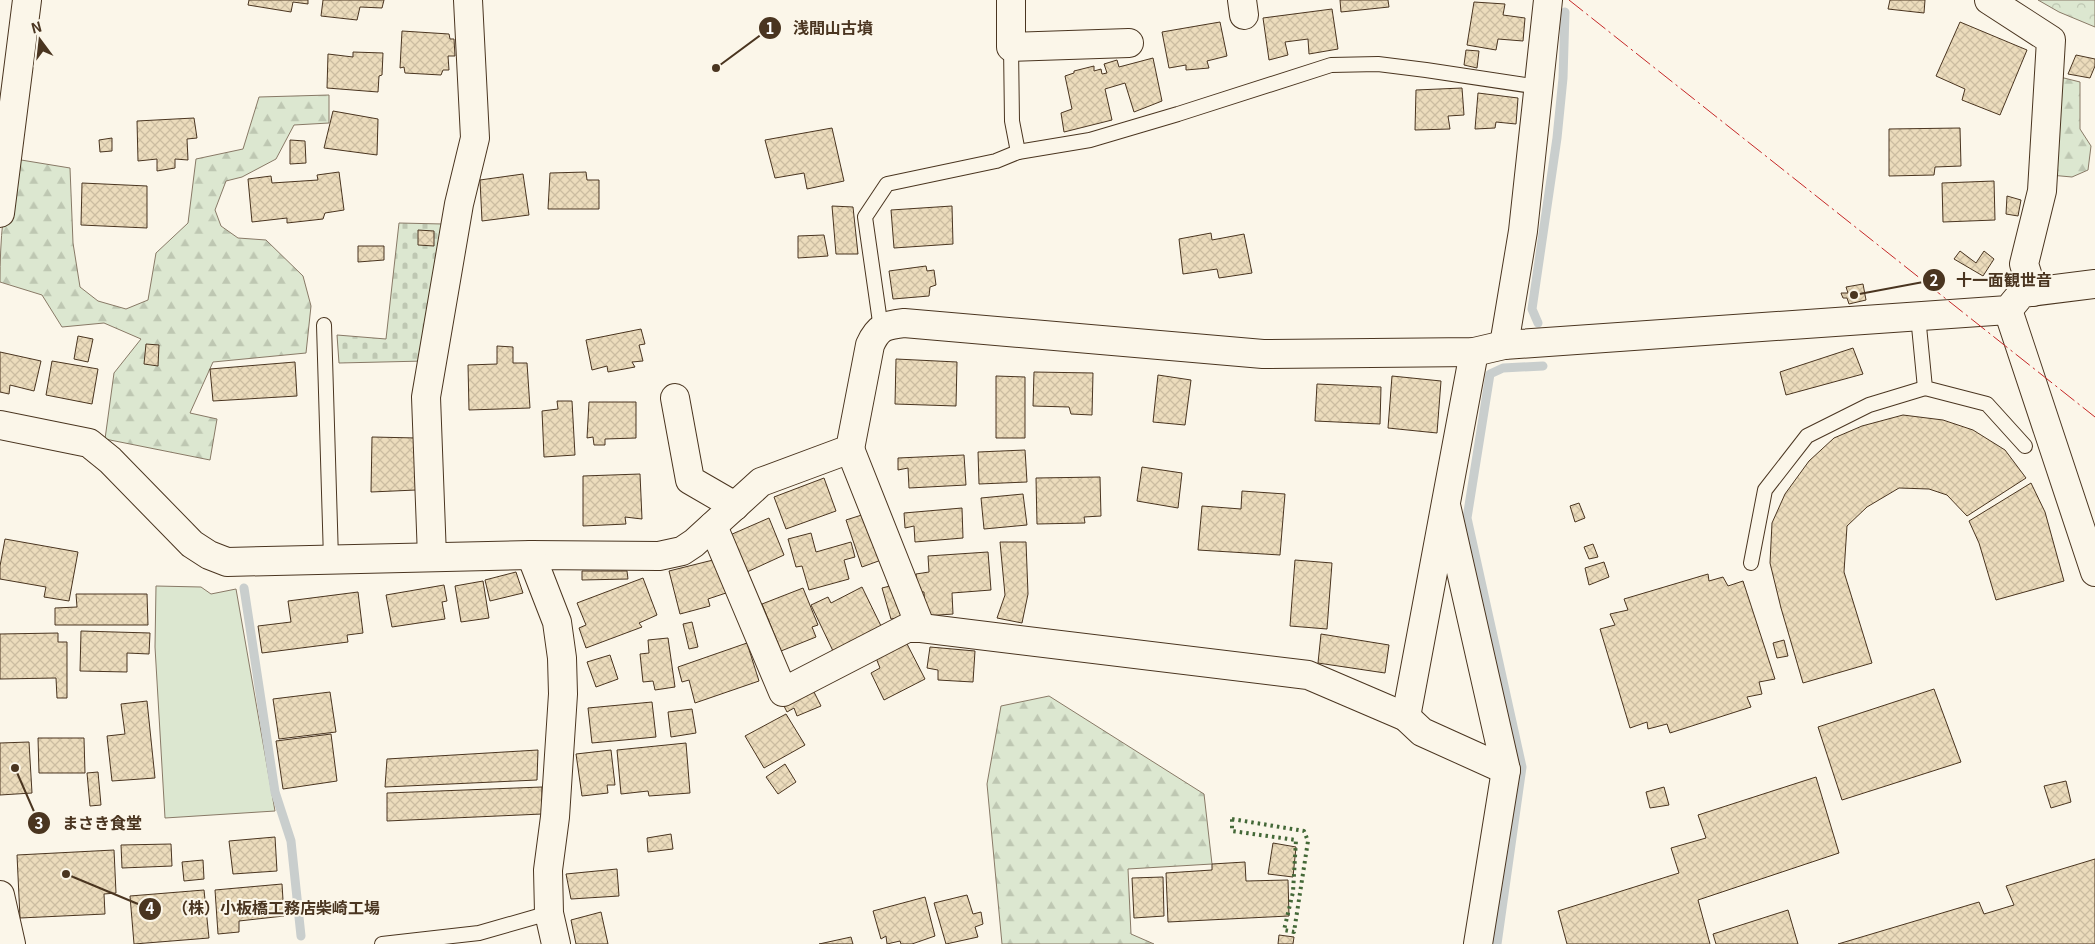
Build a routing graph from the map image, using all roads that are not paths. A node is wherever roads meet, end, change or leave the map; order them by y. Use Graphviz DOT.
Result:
graph roads {
  1 [pos="27,0"];
  2 [pos="468,0"];
  3 [pos="1011,0"];
  4 [pos="1548,0"];
  5 [pos="1989,0"];
  6 [pos="1129,43"];
  7 [pos="1011,47"];
  8 [pos="1539,87"];
  9 [pos="1018,152"];
  10 [pos="0,213"];
  11 [pos="2095,284"];
  12 [pos="2033,292"];
  13 [pos="2008,310"];
  14 [pos="1918,316"];
  15 [pos="324,325"];
  16 [pos="881,329"];
  17 [pos="1504,345"];
  18 [pos="1474,352"];
  19 [pos="1926,388"];
  20 [pos="675,398"];
  21 [pos="0,425"];
  22 [pos="2025,446"];
  23 [pos="850,449"];
  24 [pos="1446,505"];
  25 [pos="735,506"];
  26 [pos="713,526"];
  27 [pos="531,555"];
  28 [pos="432,558"];
  29 [pos="331,560"];
  30 [pos="1750,562"];
  31 [pos="2095,572"];
  32 [pos="921,628"];
  33 [pos="1406,717"];
  34 [pos="1506,770"];
  35 [pos="0,896"];
  36 [pos="549,913"];
  37 [pos="11,944"];
  38 [pos="382,944"];
  39 [pos="556,944"];
  40 [pos="1478,944"];
  1 -- 10 [label="street"];
  2 -- 28 [label="street"];
  3 -- 7 [label="street"];
  4 -- 8 [label="street"];
  5 -- 12 [label="street"];
  6 -- 7 [label="street"];
  7 -- 9 [label="lane"];
  8 -- 9 [label="lane"];
  8 -- 17 [label="street"];
  9 -- 16 [label="lane"];
  11 -- 12 [label="street"];
  12 -- 13 [label="street"];
  13 -- 14 [label="street"];
  13 -- 31 [label="street"];
  14 -- 17 [label="street"];
  14 -- 19 [label="lane"];
  15 -- 29 [label="lane"];
  16 -- 18 [label="street"];
  16 -- 23 [label="street"];
  17 -- 18 [label="street"];
  18 -- 24 [label="street"];
  19 -- 22 [label="lane"];
  19 -- 30 [label="lane"];
  20 -- 25 [label="street"];
  21 -- 29 [label="street"];
  23 -- 25 [label="street"];
  23 -- 32 [label="street"];
  24 -- 33 [label="street"];
  24 -- 34 [label="street"];
  25 -- 26 [label="street"];
  26 -- 27 [label="street"];
  26 -- 32 [label="street"];
  27 -- 28 [label="street"];
  27 -- 36 [label="street"];
  28 -- 29 [label="street"];
  32 -- 33 [label="street"];
  33 -- 34 [label="street"];
  34 -- 40 [label="street"];
  35 -- 37 [label="street"];
  36 -- 38 [label="lane"];
  36 -- 39 [label="street"];
}
